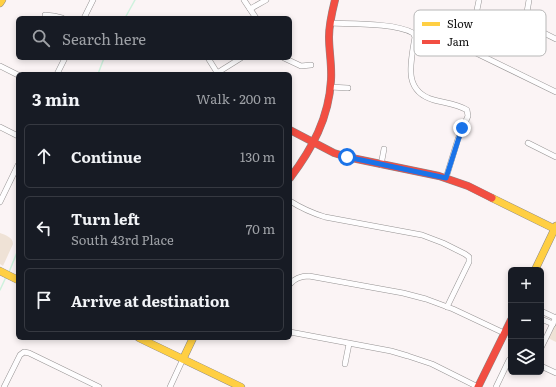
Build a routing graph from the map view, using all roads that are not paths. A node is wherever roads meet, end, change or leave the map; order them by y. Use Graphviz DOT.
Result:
graph roads {
  1 [pos="2,0"];
  2 [pos="92,0"];
  3 [pos="244,0"];
  4 [pos="266,0"];
  5 [pos="334,0"];
  6 [pos="479,0"];
  7 [pos="529,0"];
  8 [pos="0,3"];
  9 [pos="250,9"];
  10 [pos="477,10"];
  11 [pos="527,10"];
  12 [pos="45,15"];
  13 [pos="54,16"];
  14 [pos="85,16"];
  15 [pos="255,16"];
  16 [pos="330,23"];
  17 [pos="414,33"];
  18 [pos="546,34"];
  19 [pos="556,39"];
  20 [pos="414,43"];
  21 [pos="482,56"];
  22 [pos="64,60"];
  23 [pos="209,60"];
  24 [pos="238,60"];
  25 [pos="288,60"];
  26 [pos="0,66"];
  27 [pos="311,66"];
  28 [pos="58,72"];
  29 [pos="216,72"];
  30 [pos="219,72"];
  31 [pos="16,74"];
  32 [pos="330,87"];
  33 [pos="348,88"];
  34 [pos="556,92"];
  35 [pos="0,127"];
  36 [pos="292,131"];
  37 [pos="16,135"];
  38 [pos="314,143"];
  39 [pos="528,143"];
  40 [pos="384,149"];
  41 [pos="556,157"];
  42 [pos="381,165"];
  43 [pos="16,169"];
  44 [pos="292,175"];
  45 [pos="446,178"];
  46 [pos="0,202"];
  47 [pos="292,202"];
  48 [pos="555,228"];
  49 [pos="536,267"];
  50 [pos="1,271"];
  51 [pos="15,278"];
  52 [pos="292,282"];
  53 [pos="447,307"];
  54 [pos="544,312"];
  55 [pos="556,317"];
  56 [pos="544,320"];
  57 [pos="552,324"];
  58 [pos="508,326"];
  59 [pos="292,332"];
  60 [pos="504,334"];
  61 [pos="143,340"];
  62 [pos="192,340"];
  63 [pos="544,341"];
  64 [pos="349,344"];
  65 [pos="183,359"];
  66 [pos="508,360"];
  67 [pos="345,364"];
  68 [pos="544,367"];
  69 [pos="556,373"];
  70 [pos="4,387"];
  71 [pos="99,387"];
  72 [pos="170,387"];
  73 [pos="241,387"];
  74 [pos="478,387"];
  75 [pos="496,387"];
  1 -- 8 [label="street"];
  2 -- 14 [label="street"];
  3 -- 9 [label="street"];
  4 -- 9 [label="street"];
  5 -- 16 [label="street"];
  6 -- 10 [label="street"];
  7 -- 11 [label="street"];
  9 -- 15 [label="street"];
  12 -- 13 [label="street"];
  16 -- 17 [label="street"];
  16 -- 32 [label="street"];
  18 -- 19 [label="street"];
  20 -- 45 [label="street"];
  21 -- 34 [label="street"];
  22 -- 28 [label="street"];
  23 -- 29 [label="street"];
  24 -- 30 [label="street"];
  25 -- 27 [label="street"];
  26 -- 31 [label="street"];
  32 -- 33 [label="street"];
  32 -- 38 [label="street"];
  35 -- 37 [label="street"];
  36 -- 38 [label="street"];
  38 -- 42 [label="street"];
  38 -- 44 [label="street"];
  39 -- 41 [label="street"];
  40 -- 42 [label="street"];
  42 -- 45 [label="street"];
  43 -- 46 [label="street"];
  45 -- 48 [label="street"];
  47 -- 53 [label="street"];
  48 -- 49 [label="street"];
  50 -- 51 [label="street"];
  52 -- 53 [label="street"];
  53 -- 60 [label="street"];
  54 -- 55 [label="street"];
  55 -- 57 [label="street"];
  56 -- 57 [label="street"];
  57 -- 63 [label="street"];
  58 -- 60 [label="street"];
  59 -- 64 [label="street"];
  60 -- 74 [label="street"];
  61 -- 65 [label="street"];
  62 -- 65 [label="street"];
  64 -- 67 [label="street"];
  64 -- 74 [label="street"];
  65 -- 72 [label="street"];
  65 -- 73 [label="street"];
  66 -- 75 [label="street"];
  68 -- 69 [label="street"];
  70 -- 71 [label="street"];
}
